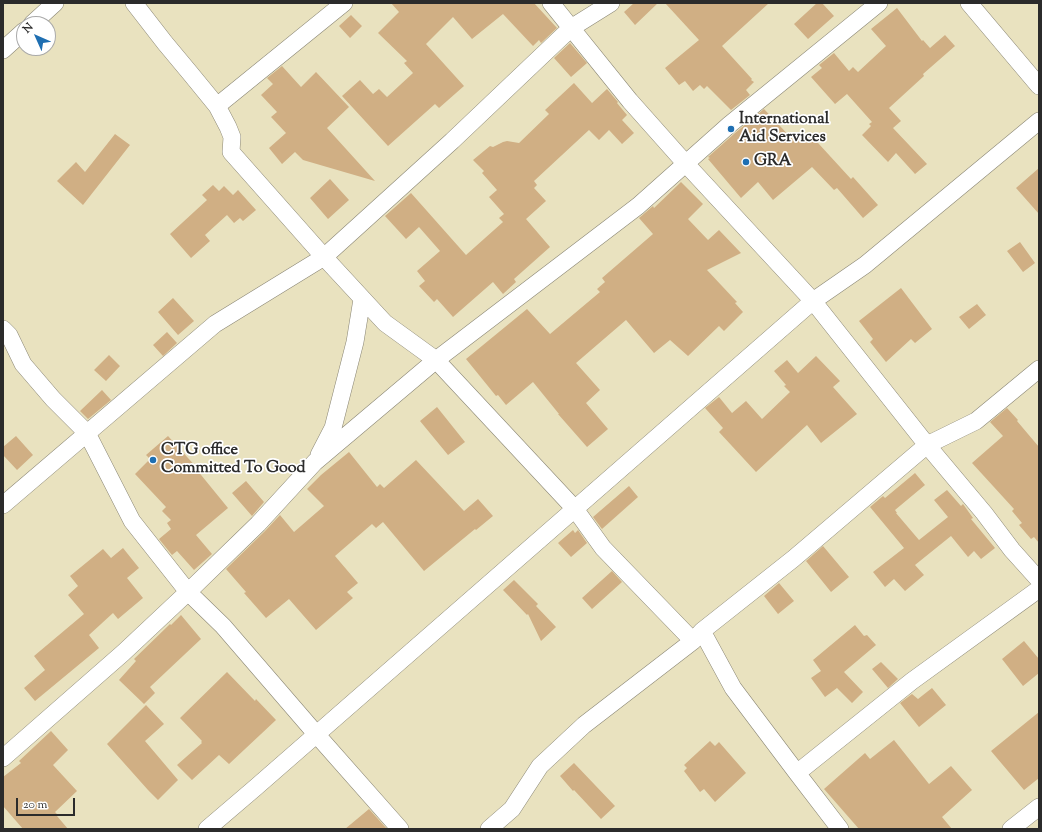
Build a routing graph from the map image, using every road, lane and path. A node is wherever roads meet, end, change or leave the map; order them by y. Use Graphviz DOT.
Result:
graph roads {
  1 [pos="55,3"];
  2 [pos="134,3"];
  3 [pos="344,3"];
  4 [pos="550,3"];
  5 [pos="611,3"];
  6 [pos="879,3"];
  7 [pos="969,3"];
  8 [pos="41,16"];
  9 [pos="571,28"];
  10 [pos="16,38"];
  11 [pos="3,50"];
  12 [pos="1039,86"];
  13 [pos="216,106"];
  14 [pos="1039,121"];
  15 [pos="686,164"];
  16 [pos="324,257"];
  17 [pos="362,299"];
  18 [pos="813,301"];
  19 [pos="3,328"];
  20 [pos="436,360"];
  21 [pos="1039,369"];
  22 [pos="87,433"];
  23 [pos="927,445"];
  24 [pos="315,462"];
  25 [pos="3,505"];
  26 [pos="575,508"];
  27 [pos="1039,580"];
  28 [pos="1039,589"];
  29 [pos="188,592"];
  30 [pos="698,636"];
  31 [pos="317,735"];
  32 [pos="3,758"];
  33 [pos="797,773"];
  34 [pos="1039,807"];
  35 [pos="207,829"];
  36 [pos="400,829"];
  37 [pos="489,829"];
  38 [pos="840,829"];
  39 [pos="1011,829"];
  1 -- 8 [label="street"];
  2 -- 13 [label="street"];
  3 -- 13 [label="street"];
  4 -- 9 [label="street"];
  5 -- 9 [label="street"];
  6 -- 15 [label="street"];
  7 -- 12 [label="street"];
  9 -- 15 [label="street"];
  9 -- 16 [label="street"];
  10 -- 11 [label="street"];
  13 -- 16 [label="street"];
  14 -- 18 [label="street"];
  15 -- 18 [label="street"];
  15 -- 20 [label="street"];
  16 -- 17 [label="street"];
  16 -- 22 [label="street"];
  17 -- 20 [label="street"];
  17 -- 24 [label="street"];
  18 -- 23 [label="street"];
  18 -- 26 [label="street"];
  19 -- 22 [label="street"];
  20 -- 24 [label="street"];
  20 -- 26 [label="street"];
  21 -- 23 [label="street"];
  22 -- 25 [label="street"];
  22 -- 29 [label="street"];
  23 -- 27 [label="street"];
  23 -- 30 [label="street"];
  24 -- 29 [label="street"];
  26 -- 30 [label="street"];
  26 -- 31 [label="street"];
  28 -- 33 [label="street"];
  29 -- 31 [label="street"];
  29 -- 32 [label="street"];
  30 -- 33 [label="street"];
  30 -- 37 [label="street"];
  31 -- 35 [label="street"];
  31 -- 36 [label="street"];
  33 -- 38 [label="street"];
  34 -- 39 [label="street"];
}
